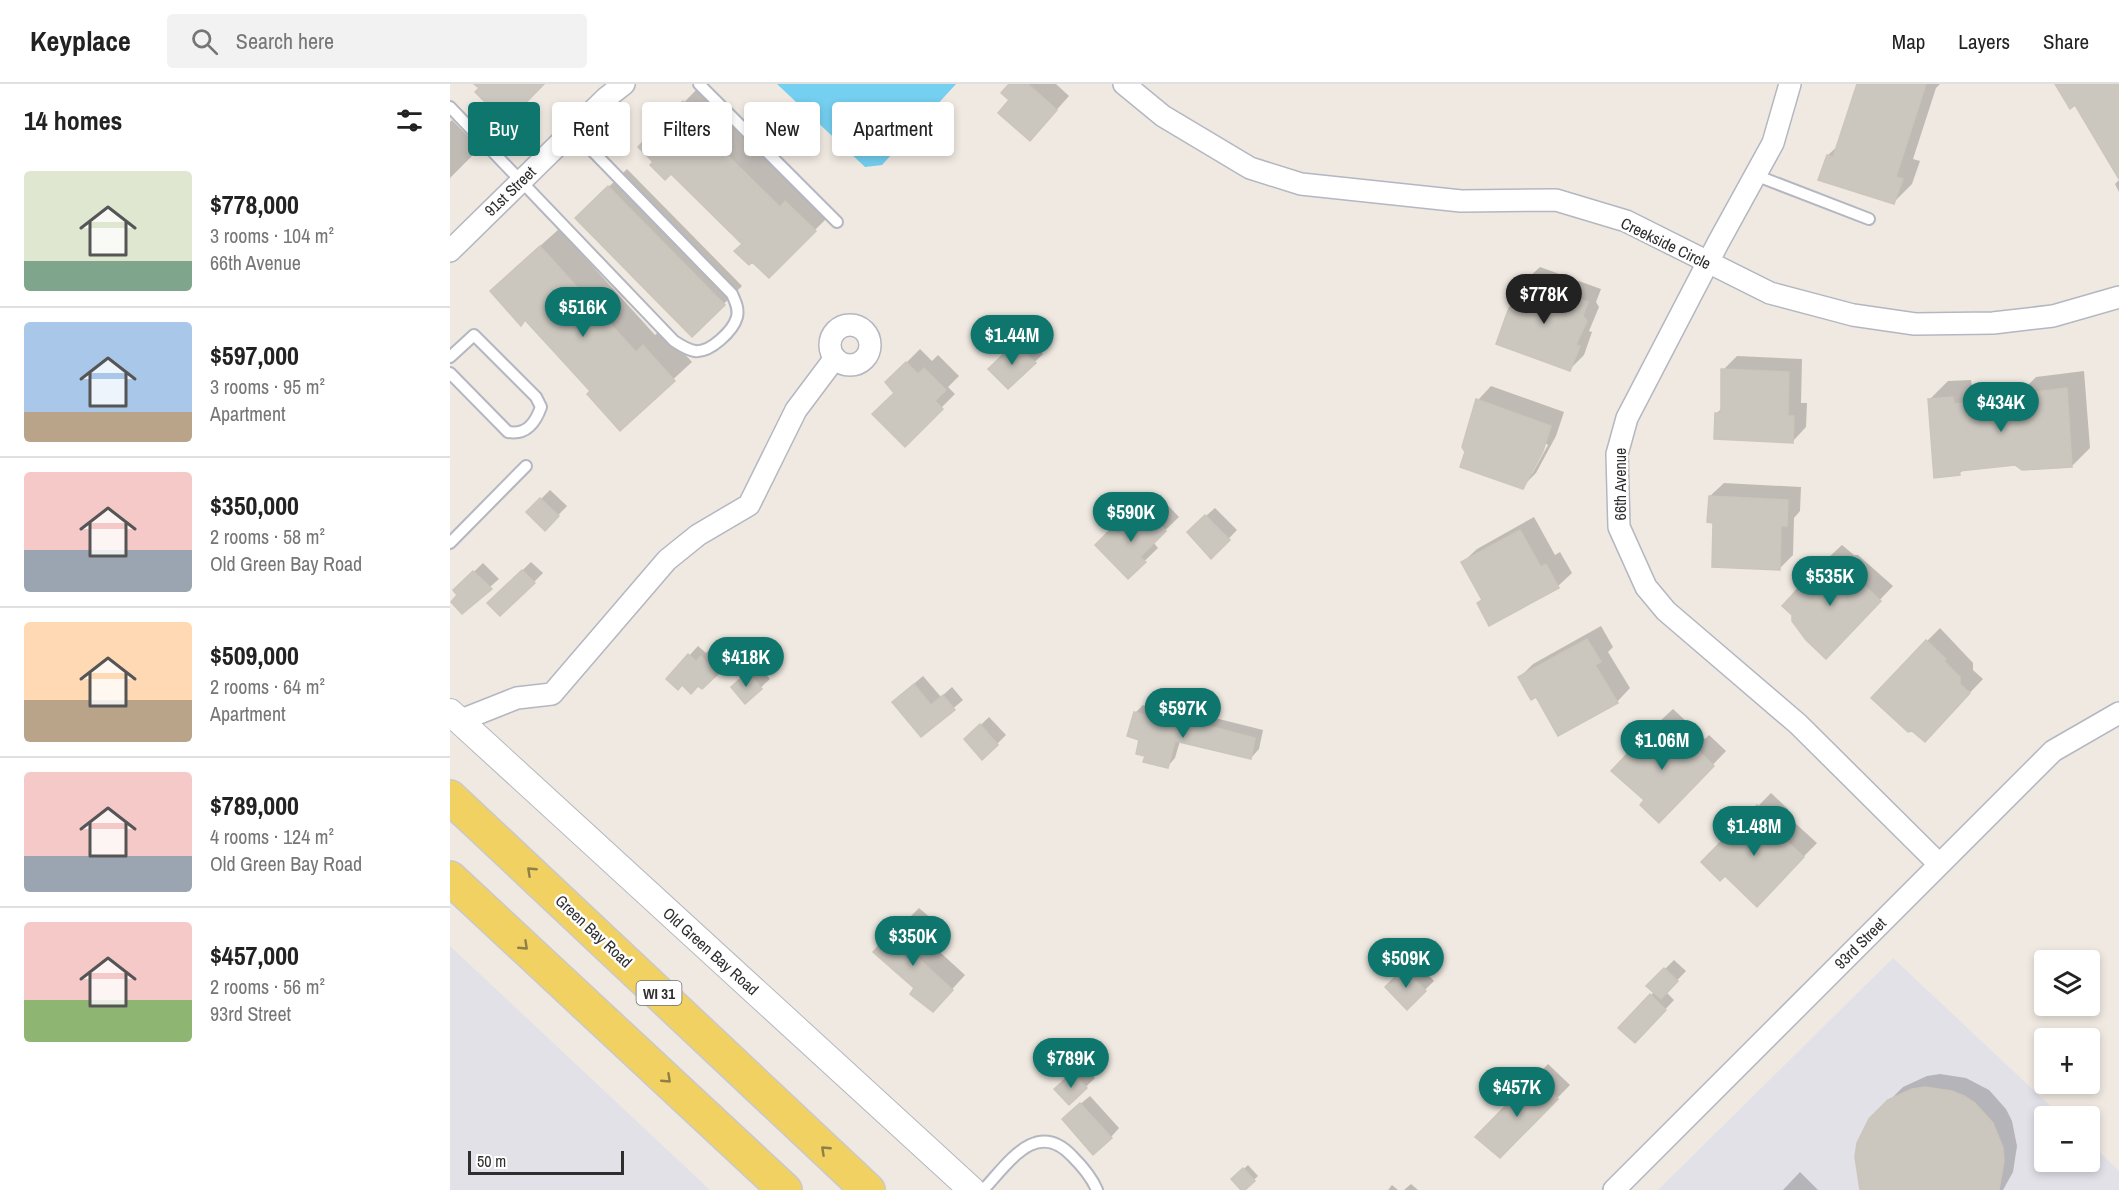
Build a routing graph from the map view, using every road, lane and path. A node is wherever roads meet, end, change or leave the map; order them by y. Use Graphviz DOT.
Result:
graph roads {
  1 [pos="624,84"];
  2 [pos="699,84"];
  3 [pos="1124,84"];
  4 [pos="1790,84"];
  5 [pos="604,102"];
  6 [pos="450,107"];
  7 [pos="552,151"];
  8 [pos="597,156"];
  9 [pos="1755,175"];
  10 [pos="521,180"];
  11 [pos="1869,219"];
  12 [pos="837,222"];
  13 [pos="450,250"];
  14 [pos="1708,264"];
  15 [pos="2119,297"];
  16 [pos="450,357"];
  17 [pos="835,358"];
  18 [pos="450,373"];
  19 [pos="526,466"];
  20 [pos="450,543"];
  21 [pos="2119,713"];
  22 [pos="455,716"];
  23 [pos="450,797"];
  24 [pos="1939,864"];
  25 [pos="450,878"];
  26 [pos="785,1190"];
  27 [pos="868,1190"];
  28 [pos="972,1190"];
  29 [pos="983,1190"];
  30 [pos="1097,1190"];
  31 [pos="1614,1190"];
  1 -- 5 [label="street, 91st Street"];
  2 -- 12 [label="lane"];
  3 -- 14 [label="street, Creekside Circle"];
  4 -- 9 [label="street, 66th Avenue"];
  6 -- 10 [label="lane"];
  7 -- 10 [label="street, 91st Street"];
  8 -- 10 [label="lane"];
  9 -- 11 [label="lane"];
  9 -- 14 [label="street, 66th Avenue"];
  10 -- 13 [label="street, 91st Street"];
  14 -- 15 [label="street, Creekside Circle"];
  14 -- 24 [label="street, 66th Avenue"];
  16 -- 18 [label="lane"];
  17 -- 22 [label="street"];
  19 -- 20 [label="lane"];
  21 -- 24 [label="street, 93rd Street"];
  22 -- 28 [label="street, Old Green Bay Road"];
  27 -- 23 [label="main road, Green Bay Road / WI 31, one-way"];
  24 -- 31 [label="street, 93rd Street"];
  25 -- 26 [label="main road, one-way"];
  29 -- 30 [label="lane"];
}
